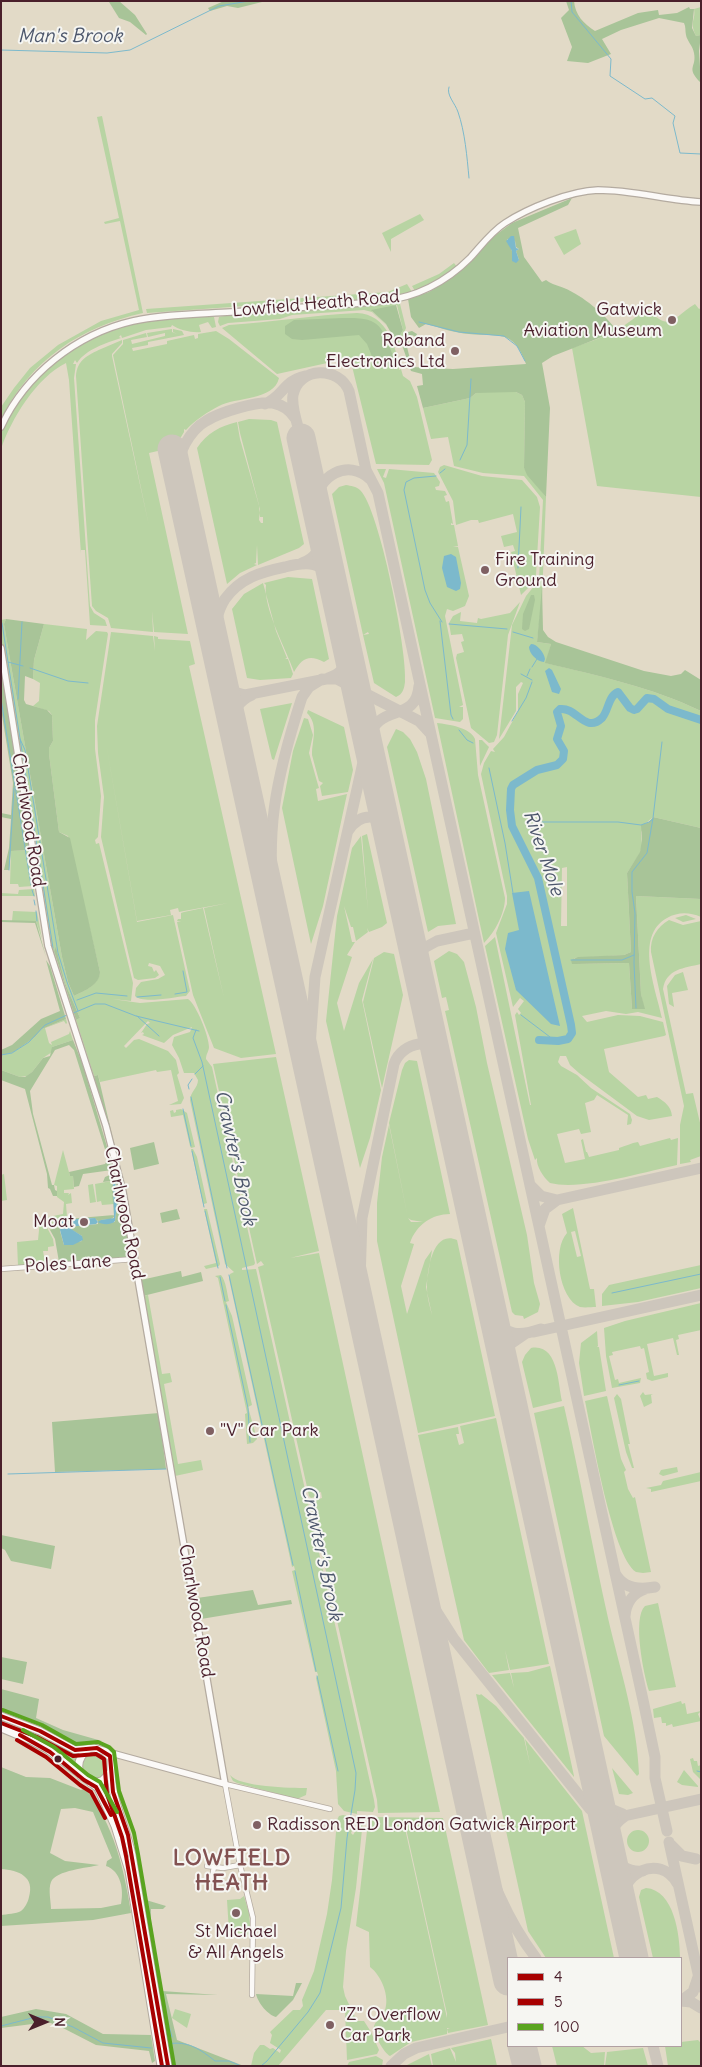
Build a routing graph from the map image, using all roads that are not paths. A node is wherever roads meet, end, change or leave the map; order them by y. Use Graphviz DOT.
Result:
graph roads {
  1 [pos="701,202"];
  2 [pos="1,428"];
  3 [pos="1,648"];
  4 [pos="135,1259"];
  5 [pos="1,1269"];
  6 [pos="1,1716"];
  7 [pos="1,1728"];
  8 [pos="89,1749"];
  9 [pos="104,1751"];
  10 [pos="127,1758"];
  11 [pos="111,1769"];
  12 [pos="81,1776"];
  13 [pos="88,1782"];
  14 [pos="225,1784"];
  15 [pos="330,1809"];
  16 [pos="240,1865"];
  17 [pos="207,1866"];
  18 [pos="214,1867"];
  19 [pos="212,1878"];
  20 [pos="252,1994"];
  21 [pos="161,2066"];
  22 [pos="168,2066"];
  1 -- 2 [label="street, Lowfield Heath Road"];
  3 -- 4 [label="street, Charlwood Road"];
  4 -- 5 [label="street, Poles Lane"];
  4 -- 14 [label="street, Charlwood Road"];
  6 -- 8 [label="main road"];
  7 -- 12 [label="main road"];
  8 -- 9 [label="main road"];
  8 -- 12 [label="main road"];
  9 -- 10 [label="street"];
  9 -- 11 [label="main road"];
  10 -- 11 [label="street"];
  10 -- 14 [label="street"];
  11 -- 13 [label="main road"];
  11 -- 22 [label="main road"];
  12 -- 13 [label="main road"];
  13 -- 21 [label="main road"];
  14 -- 15 [label="street"];
  14 -- 16 [label="street"];
  16 -- 18 [label="street"];
  16 -- 20 [label="street"];
  17 -- 18 [label="street"];
  18 -- 19 [label="street"];
}
